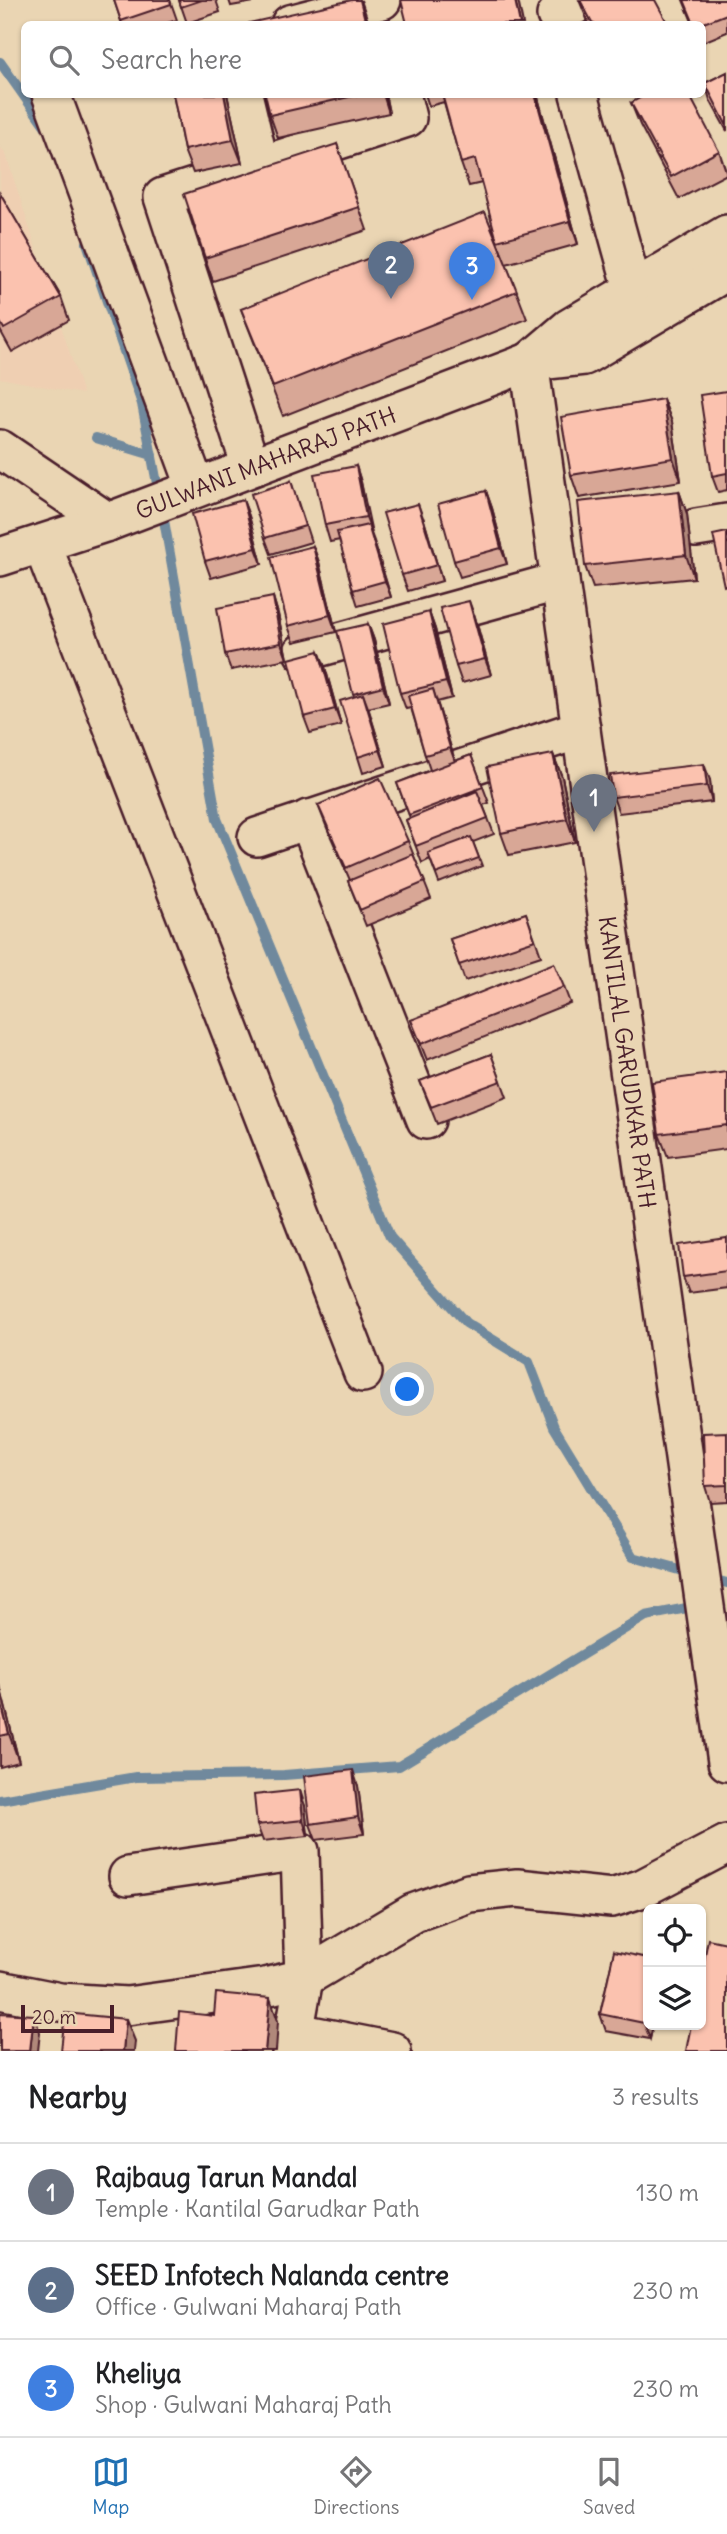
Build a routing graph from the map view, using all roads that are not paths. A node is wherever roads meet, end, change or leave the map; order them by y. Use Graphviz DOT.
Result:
graph roads {
  1 [pos="380,0"];
  2 [pos="301,21"];
  3 [pos="384,21"];
  4 [pos="52,98"];
  5 [pos="244,98"];
  6 [pos="402,98"];
  7 [pos="580,98"];
  8 [pos="260,166"];
  9 [pos="727,234"];
  10 [pos="727,271"];
  11 [pos="633,289"];
  12 [pos="529,362"];
  13 [pos="0,449"];
  14 [pos="251,467"];
  15 [pos="197,488"];
  16 [pos="108,522"];
  17 [pos="42,544"];
  18 [pos="0,557"];
  19 [pos="560,581"];
  20 [pos="303,652"];
  21 [pos="581,729"];
  22 [pos="308,819"];
  23 [pos="257,837"];
  24 [pos="426,1120"];
  25 [pos="363,1373"];
  26 [pos="727,1762"];
  27 [pos="727,1844"];
  28 [pos="128,1876"];
  29 [pos="304,1978"];
  30 [pos="0,1990"];
  31 [pos="293,2042"];
  32 [pos="392,2051"];
  1 -- 2 [label="street"];
  1 -- 3 [label="street"];
  4 -- 15 [label="street"];
  5 -- 8 [label="street"];
  6 -- 8 [label="street"];
  7 -- 11 [label="street"];
  8 -- 14 [label="street"];
  9 -- 11 [label="street, GULWANI MAHARAJ PATH"];
  10 -- 12 [label="street, GULWANI MAHARAJ PATH"];
  11 -- 12 [label="street, GULWANI MAHARAJ PATH"];
  12 -- 14 [label="street, GULWANI MAHARAJ PATH"];
  12 -- 19 [label="street, KANTILAL GARUDKAR PATH"];
  13 -- 16 [label="street"];
  14 -- 15 [label="street, GULWANI MAHARAJ PATH"];
  15 -- 16 [label="street, GULWANI MAHARAJ PATH"];
  16 -- 17 [label="street, GULWANI MAHARAJ PATH"];
  17 -- 18 [label="street, GULWANI MAHARAJ PATH"];
  17 -- 25 [label="street"];
  19 -- 20 [label="street"];
  19 -- 21 [label="street, KANTILAL GARUDKAR PATH"];
  21 -- 22 [label="street"];
  21 -- 26 [label="street, KANTILAL GARUDKAR PATH"];
  22 -- 23 [label="street"];
  22 -- 24 [label="street"];
  27 -- 29 [label="street"];
  28 -- 29 [label="street"];
  29 -- 30 [label="street"];
  29 -- 31 [label="street"];
  31 -- 32 [label="street"];
}
